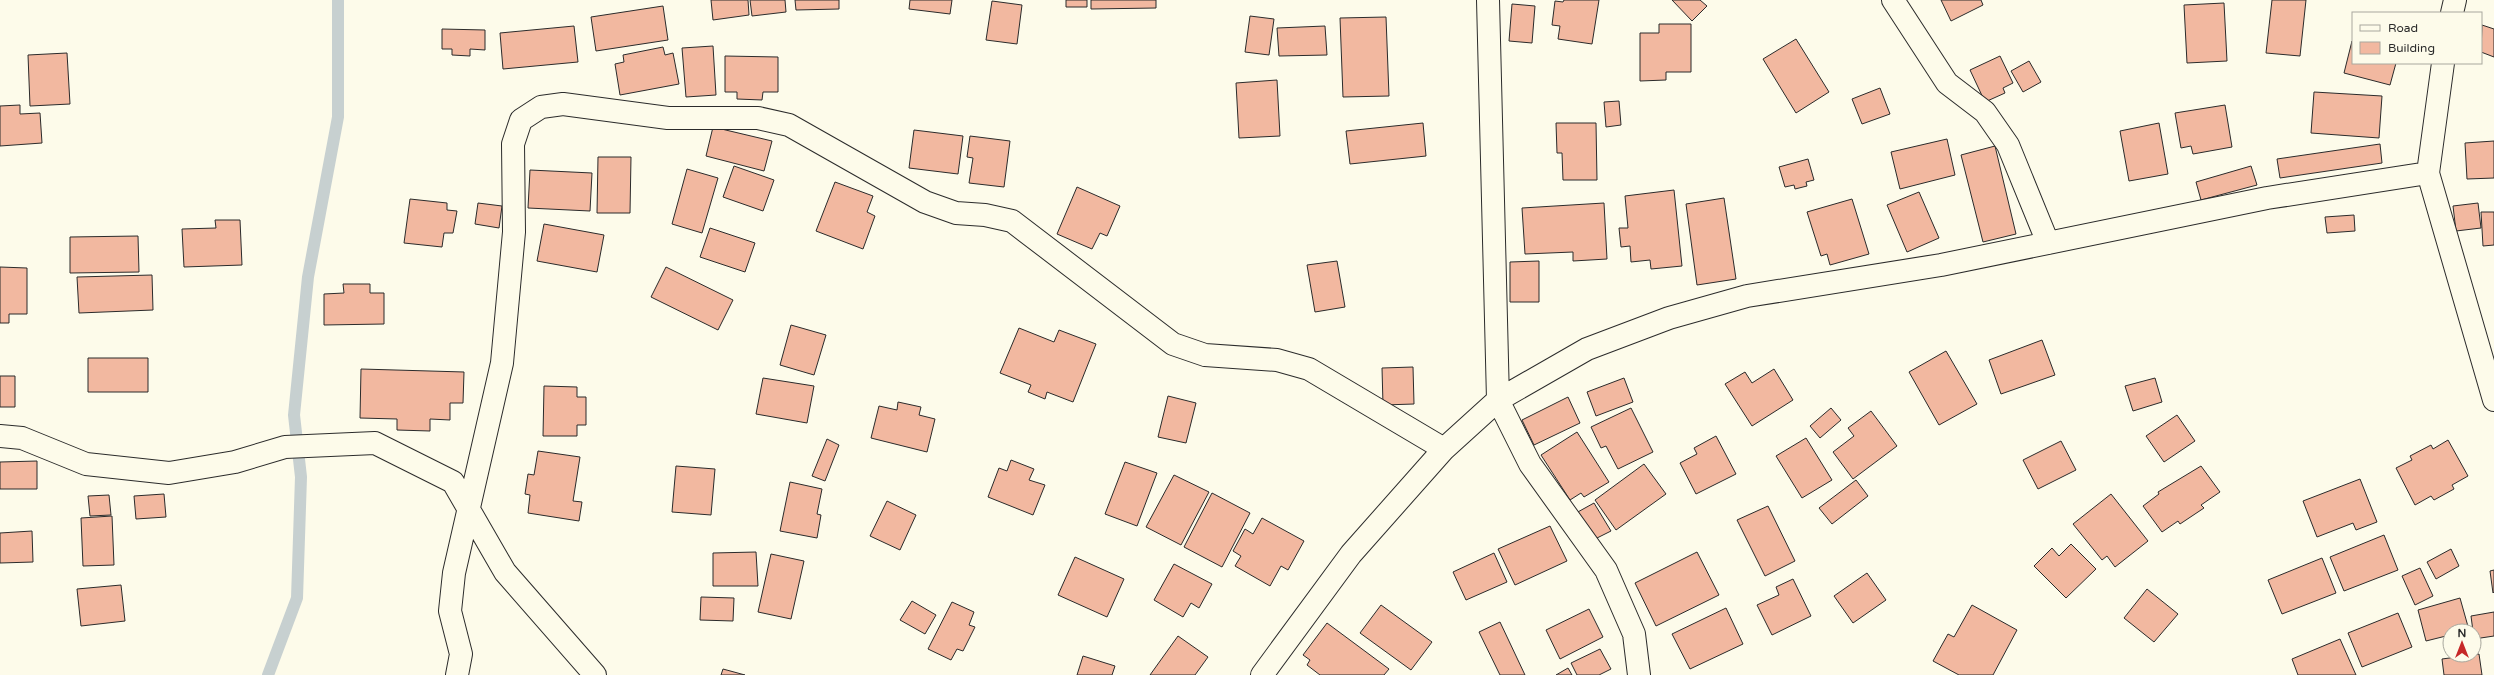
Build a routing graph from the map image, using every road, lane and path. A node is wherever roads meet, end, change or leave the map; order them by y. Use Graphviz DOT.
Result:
graph roads {
  1 [pos="1488,0"];
  2 [pos="1893,0"];
  3 [pos="2455,0"];
  4 [pos="2452,12"];
  5 [pos="2443,64"];
  6 [pos="2428,173"];
  7 [pos="2048,244"];
  8 [pos="1498,400"];
  9 [pos="2494,400"];
  10 [pos="0,436"];
  11 [pos="1444,449"];
  12 [pos="470,510"];
  13 [pos="457,675"];
  14 [pos="595,675"];
  15 [pos="1262,675"];
  16 [pos="1639,675"];
  1 -- 8 [label="street"];
  2 -- 7 [label="street"];
  3 -- 4 [label="street"];
  5 -- 6 [label="street"];
  6 -- 7 [label="street"];
  6 -- 9 [label="street"];
  7 -- 8 [label="street"];
  8 -- 11 [label="street"];
  8 -- 16 [label="street"];
  10 -- 12 [label="street"];
  11 -- 12 [label="street"];
  11 -- 15 [label="street"];
  12 -- 13 [label="street"];
  12 -- 14 [label="street"];
}
